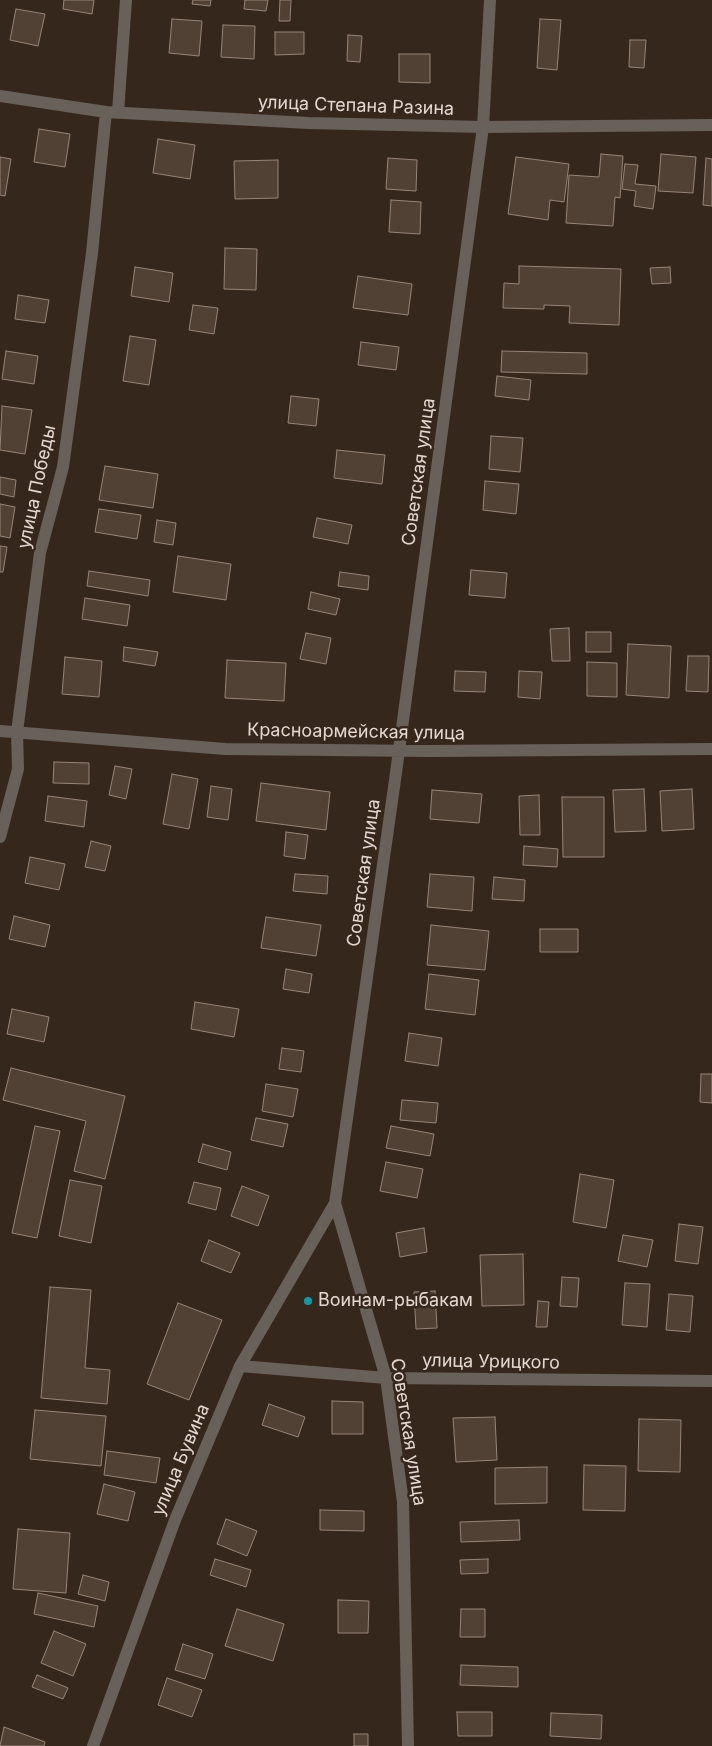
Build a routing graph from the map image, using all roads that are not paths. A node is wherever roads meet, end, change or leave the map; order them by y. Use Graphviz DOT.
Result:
graph roads {
  1 [pos="126,0"];
  2 [pos="490,0"];
  3 [pos="0,96"];
  4 [pos="112,112"];
  5 [pos="712,125"];
  6 [pos="483,127"];
  7 [pos="0,731"];
  8 [pos="17,732"];
  9 [pos="712,749"];
  10 [pos="399,751"];
  11 [pos="0,837"];
  12 [pos="335,1203"];
  13 [pos="240,1366"];
  14 [pos="386,1378"];
  15 [pos="712,1382"];
  16 [pos="93,1746"];
  17 [pos="408,1746"];
  1 -- 4 [label="street, улица Победы"];
  2 -- 6 [label="street, Советская улица"];
  3 -- 4 [label="street, улица Степана Разина"];
  4 -- 6 [label="street, улица Степана Разина"];
  4 -- 8 [label="street, улица Победы"];
  5 -- 6 [label="street, улица Степана Разина"];
  6 -- 10 [label="street, Советская улица"];
  7 -- 8 [label="street, Красноармейская улица"];
  8 -- 10 [label="street, Красноармейская улица"];
  8 -- 11 [label="street, улица Победы"];
  9 -- 10 [label="street, Красноармейская улица"];
  10 -- 12 [label="street, Советская улица"];
  12 -- 13 [label="street, улица Бувина"];
  12 -- 14 [label="street, Советская улица"];
  13 -- 14 [label="street, улица Урицкого"];
  13 -- 16 [label="street, улица Бувина"];
  14 -- 15 [label="street, улица Урицкого"];
  14 -- 17 [label="street, Советская улица"];
}
